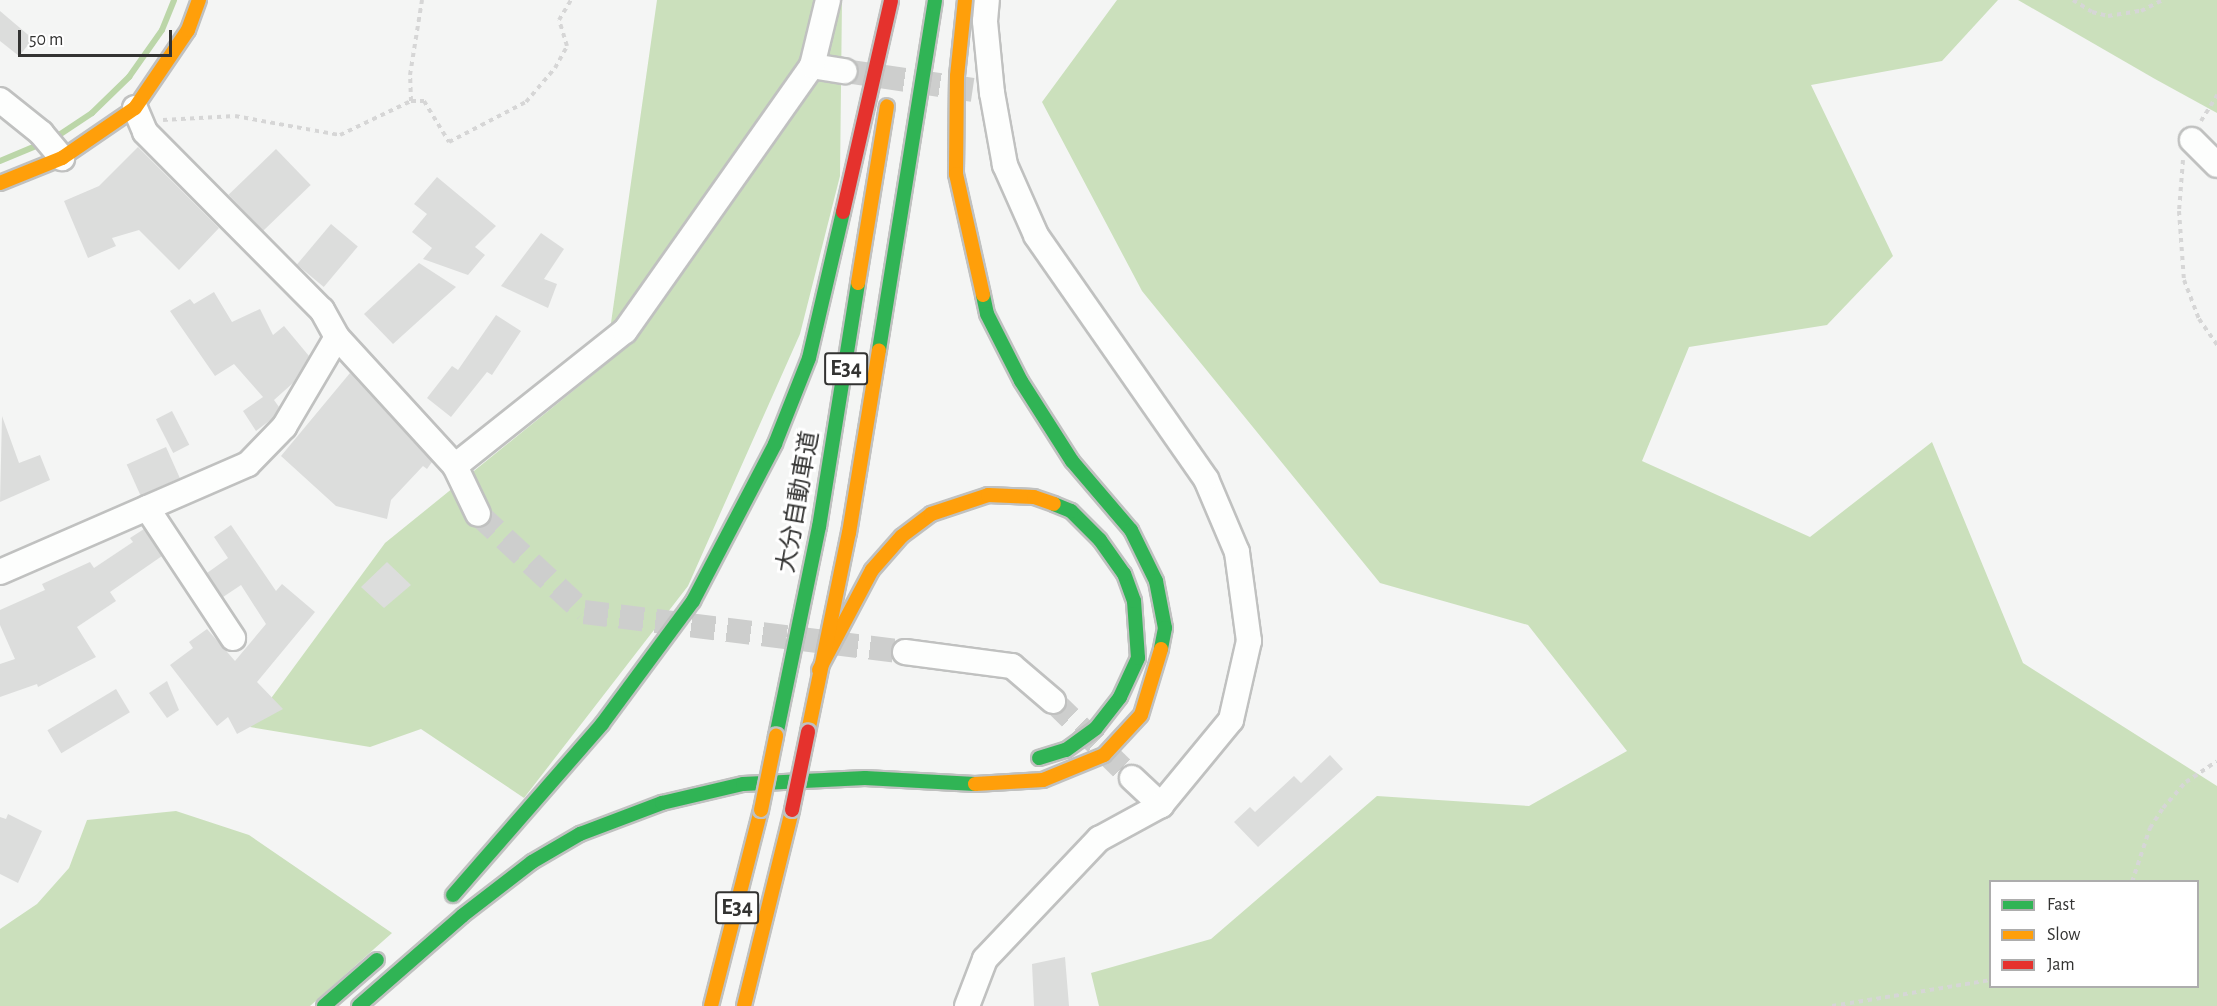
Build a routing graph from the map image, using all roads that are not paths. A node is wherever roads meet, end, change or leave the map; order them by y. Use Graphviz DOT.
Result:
graph roads {
  1 [pos="199,0"];
  2 [pos="828,0"];
  3 [pos="891,0"];
  4 [pos="904,0"];
  5 [pos="935,0"];
  6 [pos="965,0"];
  7 [pos="987,0"];
  8 [pos="897,44"];
  9 [pos="812,66"];
  10 [pos="845,71"];
  11 [pos="890,87"];
  12 [pos="0,100"];
  13 [pos="138,115"];
  14 [pos="2192,140"];
  15 [pos="53,147"];
  16 [pos="2217,165"];
  17 [pos="0,183"];
  18 [pos="337,337"];
  19 [pos="455,466"];
  20 [pos="147,508"];
  21 [pos="478,514"];
  22 [pos="0,572"];
  23 [pos="233,638"];
  24 [pos="905,652"];
  25 [pos="819,670"];
  26 [pos="1053,701"];
  27 [pos="1029,762"];
  28 [pos="755,768"];
  29 [pos="966,769"];
  30 [pos="1132,778"];
  31 [pos="1161,805"];
  32 [pos="508,855"];
  33 [pos="392,947"];
  34 [pos="324,1006"];
  35 [pos="359,1006"];
  36 [pos="711,1006"];
  37 [pos="744,1006"];
  38 [pos="968,1006"];
  1 -- 13 [label="main road"];
  2 -- 9 [label="street"];
  3 -- 32 [label="main road"];
  4 -- 8 [label="main road"];
  5 -- 25 [label="main road, E34"];
  6 -- 35 [label="main road"];
  7 -- 31 [label="street"];
  9 -- 10 [label="street"];
  9 -- 19 [label="street"];
  11 -- 36 [label="main road, 大分自動車道 / E34, bridge"];
  12 -- 15 [label="street"];
  13 -- 15 [label="main road"];
  13 -- 18 [label="street"];
  14 -- 16 [label="street"];
  15 -- 17 [label="main road"];
  18 -- 19 [label="street"];
  18 -- 20 [label="street"];
  19 -- 21 [label="street"];
  20 -- 22 [label="street"];
  20 -- 23 [label="street"];
  24 -- 26 [label="street"];
  25 -- 27 [label="main road"];
  25 -- 37 [label="main road, E34, bridge"];
  28 -- 29 [label="main road"];
  30 -- 31 [label="street"];
  31 -- 38 [label="street"];
  33 -- 34 [label="main road"];
}
